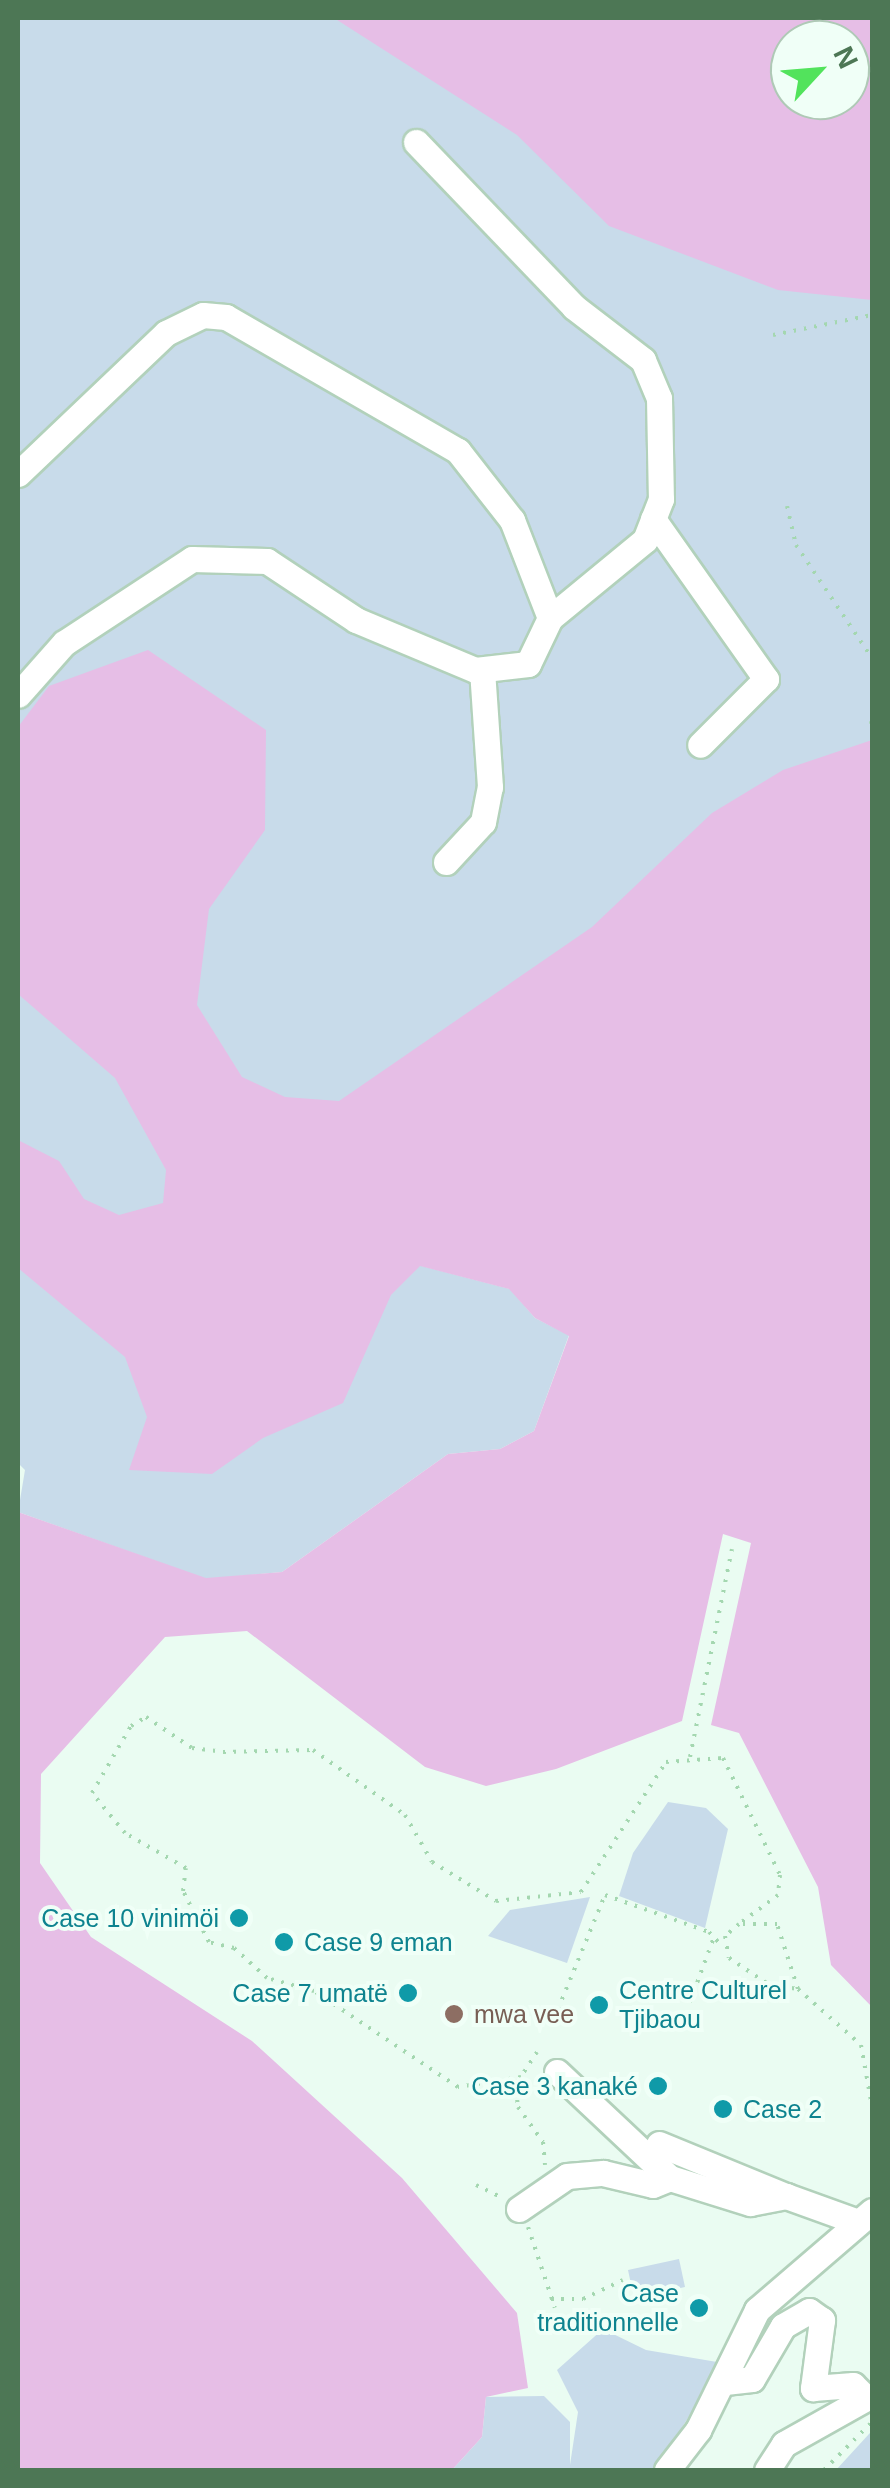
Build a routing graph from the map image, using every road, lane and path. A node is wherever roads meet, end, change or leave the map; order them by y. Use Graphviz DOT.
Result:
graph roads {
  1 [pos="416,142"];
  2 [pos="872,315"];
  3 [pos="773,335"];
  4 [pos="18,474"];
  5 [pos="787,506"];
  6 [pos="653,519"];
  7 [pos="550,618"];
  8 [pos="872,658"];
  9 [pos="482,670"];
  10 [pos="18,695"];
  11 [pos="700,746"];
  12 [pos="446,862"];
  13 [pos="732,1549"];
  14 [pos="690,1757"];
  15 [pos="739,1924"];
  16 [pos="714,1937"];
  17 [pos="722,1946"];
  18 [pos="798,1989"];
  19 [pos="690,2002"];
  20 [pos="558,2009"];
  21 [pos="536,2052"];
  22 [pos="557,2072"];
  23 [pos="516,2079"];
  24 [pos="872,2107"];
  25 [pos="659,2144"];
  26 [pos="670,2178"];
  27 [pos="545,2184"];
  28 [pos="476,2186"];
  29 [pos="786,2196"];
  30 [pos="519,2209"];
  31 [pos="864,2216"];
  32 [pos="623,2280"];
  33 [pos="551,2299"];
  34 [pos="555,2308"];
  35 [pos="725,2382"];
  36 [pos="872,2422"];
  37 [pos="666,2470"];
  38 [pos="767,2470"];
  39 [pos="824,2470"];
  1 -- 6 [label="street"];
  2 -- 3 [label="path"];
  4 -- 7 [label="street"];
  5 -- 8 [label="path"];
  6 -- 7 [label="street"];
  6 -- 11 [label="street"];
  7 -- 9 [label="street"];
  9 -- 10 [label="street"];
  9 -- 12 [label="street"];
  13 -- 14 [label="path"];
  15 -- 17 [label="path"];
  15 -- 18 [label="path"];
  15 -- 23 [label="path"];
  16 -- 17 [label="path"];
  16 -- 19 [label="path"];
  16 -- 20 [label="path"];
  17 -- 18 [label="path"];
  18 -- 24 [label="path"];
  21 -- 23 [label="path"];
  22 -- 26 [label="street"];
  23 -- 27 [label="path"];
  25 -- 29 [label="street"];
  26 -- 27 [label="street"];
  26 -- 29 [label="street"];
  27 -- 30 [label="street"];
  28 -- 30 [label="path"];
  29 -- 31 [label="street"];
  30 -- 33 [label="path"];
  31 -- 35 [label="street"];
  32 -- 33 [label="path"];
  33 -- 34 [label="path"];
  35 -- 37 [label="street"];
  35 -- 38 [label="street"];
  36 -- 39 [label="path"];
}
